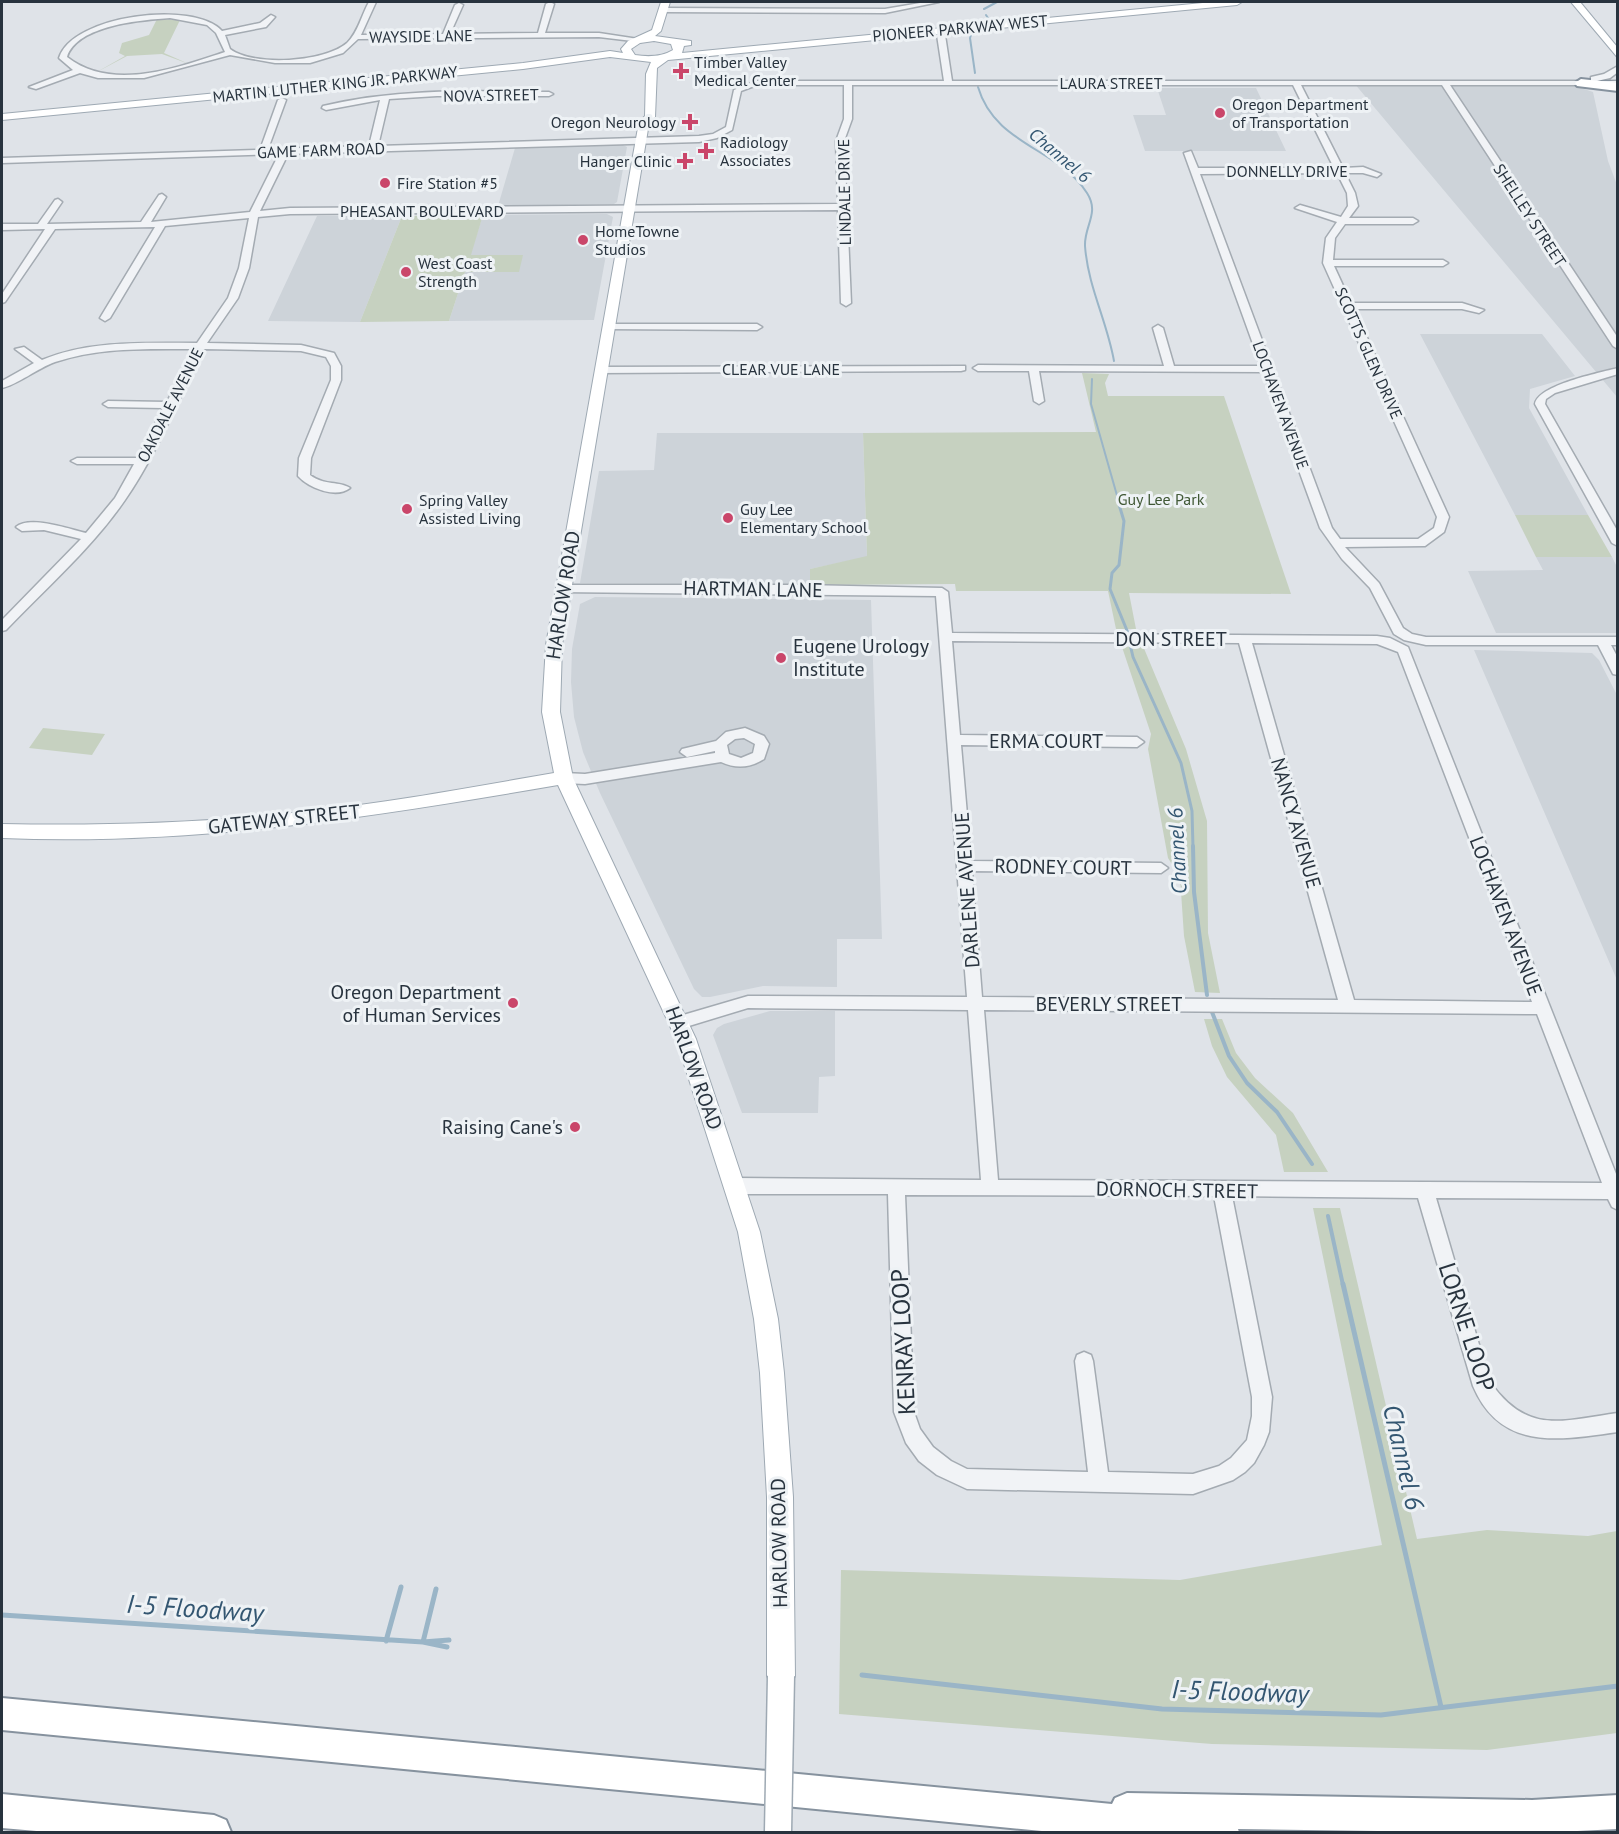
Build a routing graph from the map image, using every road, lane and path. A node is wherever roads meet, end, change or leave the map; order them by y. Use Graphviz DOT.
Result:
graph roads {
  1 [pos="372,2"];
  2 [pos="754,2"];
  3 [pos="839,2"];
  4 [pos="917,2"];
  5 [pos="935,2"];
  6 [pos="1237,2"];
  7 [pos="1575,2"];
  8 [pos="459,4"];
  9 [pos="550,4"];
  10 [pos="664,6"];
  11 [pos="753,11"];
  12 [pos="840,11"];
  13 [pos="271,17"];
  14 [pos="100,20"];
  15 [pos="901,20"];
  16 [pos="882,22"];
  17 [pos="109,24"];
  18 [pos="221,34"];
  19 [pos="446,35"];
  20 [pos="541,35"];
  21 [pos="941,35"];
  22 [pos="356,37"];
  23 [pos="641,40"];
  24 [pos="674,41"];
  25 [pos="712,41"];
  26 [pos="629,51"];
  27 [pos="230,53"];
  28 [pos="682,55"];
  29 [pos="1617,55"];
  30 [pos="668,57"];
  31 [pos="1617,68"];
  32 [pos="80,70"];
  33 [pos="848,83"];
  34 [pos="948,83"];
  35 [pos="1296,83"];
  36 [pos="1444,83"];
  37 [pos="1566,83"];
  38 [pos="1581,83"];
  39 [pos="1617,85"];
  40 [pos="33,87"];
  41 [pos="549,94"];
  42 [pos="385,98"];
  43 [pos="282,100"];
  44 [pos="652,101"];
  45 [pos="326,108"];
  46 [pos="2,112"];
  47 [pos="2,117"];
  48 [pos="644,122"];
  49 [pos="641,140"];
  50 [pos="374,148"];
  51 [pos="285,151"];
  52 [pos="263,152"];
  53 [pos="1188,153"];
  54 [pos="2,160"];
  55 [pos="1196,171"];
  56 [pos="1340,171"];
  57 [pos="1377,174"];
  58 [pos="162,197"];
  59 [pos="58,202"];
  60 [pos="843,207"];
  61 [pos="1300,208"];
  62 [pos="629,210"];
  63 [pos="254,214"];
  64 [pos="1344,221"];
  65 [pos="1413,221"];
  66 [pos="160,224"];
  67 [pos="144,225"];
  68 [pos="2,226"];
  69 [pos="41,226"];
  70 [pos="52,226"];
  71 [pos="1328,263"];
  72 [pos="1443,263"];
  73 [pos="2,300"];
  74 [pos="846,303"];
  75 [pos="1348,306"];
  76 [pos="1479,310"];
  77 [pos="105,318"];
  78 [pos="609,327"];
  79 [pos="757,327"];
  80 [pos="1158,328"];
  81 [pos="200,346"];
  82 [pos="1617,346"];
  83 [pos="20,349"];
  84 [pos="40,363"];
  85 [pos="1033,367"];
  86 [pos="961,368"];
  87 [pos="978,368"];
  88 [pos="1170,369"];
  89 [pos="1268,369"];
  90 [pos="601,370"];
  91 [pos="1617,371"];
  92 [pos="2,385"];
  93 [pos="1039,401"];
  94 [pos="108,404"];
  95 [pos="170,405"];
  96 [pos="77,461"];
  97 [pos="141,461"];
  98 [pos="344,489"];
  99 [pos="22,527"];
  100 [pos="89,537"];
  101 [pos="1336,543"];
  102 [pos="1617,543"];
  103 [pos="564,589"];
  104 [pos="942,592"];
  105 [pos="2,627"];
  106 [pos="946,637"];
  107 [pos="1244,639"];
  108 [pos="1402,641"];
  109 [pos="1602,641"];
  110 [pos="1617,641"];
  111 [pos="1617,670"];
  112 [pos="955,740"];
  113 [pos="1137,742"];
  114 [pos="721,751"];
  115 [pos="564,778"];
  116 [pos="2,831"];
  117 [pos="965,866"];
  118 [pos="1161,868"];
  119 [pos="975,1003"];
  120 [pos="1348,1006"];
  121 [pos="1541,1008"];
  122 [pos="679,1023"];
  123 [pos="736,1186"];
  124 [pos="896,1188"];
  125 [pos="990,1188"];
  126 [pos="1222,1191"];
  127 [pos="1425,1191"];
  128 [pos="1616,1195"];
  129 [pos="1084,1361"];
  130 [pos="1617,1422"];
  131 [pos="1099,1482"];
  132 [pos="2,1714"];
  133 [pos="952,1807"];
  134 [pos="2,1811"];
  135 [pos="1617,1812"];
  136 [pos="214,1833"];
  137 [pos="778,1833"];
  138 [pos="1222,1833"];
  1 -- 22 [label="street"];
  2 -- 11 [label="street"];
  3 -- 12 [label="street"];
  4 -- 5 [label="street"];
  4 -- 12 [label="street"];
  6 -- 28 [label="main road, PIONEER PARKWAY WEST"];
  7 -- 29 [label="main road"];
  8 -- 19 [label="street"];
  9 -- 20 [label="street"];
  10 -- 11 [label="street"];
  10 -- 23 [label="main road"];
  10 -- 24 [label="main road"];
  11 -- 12 [label="street"];
  13 -- 18 [label="street"];
  14 -- 17 [label="street"];
  15 -- 16 [label="main road"];
  17 -- 18 [label="street"];
  17 -- 32 [label="street"];
  18 -- 27 [label="street"];
  19 -- 20 [label="street, WAYSIDE LANE"];
  19 -- 22 [label="street, WAYSIDE LANE"];
  20 -- 26 [label="street, WAYSIDE LANE"];
  21 -- 34 [label="street"];
  22 -- 27 [label="street, WAYSIDE LANE"];
  23 -- 24 [label="main road"];
  23 -- 26 [label="main road"];
  24 -- 25 [label="main road"];
  24 -- 30 [label="main road"];
  26 -- 30 [label="main road, MARTIN LUTHER KING JR. PARKWAY"];
  26 -- 46 [label="main road, MARTIN LUTHER KING JR. PARKWAY"];
  26 -- 47 [label="main road, MARTIN LUTHER KING JR. PARKWAY"];
  26 -- 48 [label="main road"];
  27 -- 32 [label="street"];
  28 -- 30 [label="main road, MARTIN LUTHER KING JR. PARKWAY"];
  28 -- 44 [label="main road"];
  30 -- 44 [label="main road"];
  31 -- 37 [label="street"];
  32 -- 40 [label="street"];
  33 -- 34 [label="street, LAURA STREET"];
  33 -- 49 [label="street, LAURA STREET"];
  33 -- 60 [label="street, LINDALE DRIVE"];
  34 -- 35 [label="street, LAURA STREET"];
  35 -- 36 [label="street, LAURA STREET"];
  35 -- 56 [label="street, SCOTTS GLEN DRIVE"];
  36 -- 37 [label="street, LAURA STREET"];
  36 -- 82 [label="street, SHELLEY STREET"];
  37 -- 38 [label="street, LAURA STREET"];
  38 -- 39 [label="highway"];
  41 -- 42 [label="street, NOVA STREET"];
  42 -- 45 [label="street, NOVA STREET"];
  42 -- 50 [label="street"];
  43 -- 52 [label="street"];
  44 -- 48 [label="main road"];
  48 -- 49 [label="main road, HARLOW ROAD"];
  49 -- 50 [label="street, GAME FARM ROAD"];
  49 -- 62 [label="main road, HARLOW ROAD"];
  50 -- 51 [label="street, GAME FARM ROAD"];
  51 -- 52 [label="street, GAME FARM ROAD"];
  51 -- 63 [label="street, OAKDALE AVENUE"];
  52 -- 54 [label="street, GAME FARM ROAD"];
  53 -- 55 [label="street, LOCHAVEN AVENUE"];
  55 -- 56 [label="street, DONNELLY DRIVE"];
  55 -- 89 [label="street, LOCHAVEN AVENUE"];
  56 -- 57 [label="street, DONNELLY DRIVE"];
  56 -- 64 [label="street, SCOTTS GLEN DRIVE"];
  58 -- 67 [label="street"];
  59 -- 69 [label="street"];
  60 -- 62 [label="street, PHEASANT BOULEVARD"];
  60 -- 74 [label="street, LINDALE DRIVE"];
  61 -- 64 [label="street"];
  62 -- 63 [label="street, PHEASANT BOULEVARD"];
  62 -- 78 [label="main road, HARLOW ROAD"];
  63 -- 66 [label="street, PHEASANT BOULEVARD"];
  63 -- 81 [label="street, OAKDALE AVENUE"];
  64 -- 65 [label="street"];
  64 -- 71 [label="street, SCOTTS GLEN DRIVE"];
  66 -- 67 [label="street, PHEASANT BOULEVARD"];
  66 -- 77 [label="street"];
  67 -- 70 [label="street, PHEASANT BOULEVARD"];
  68 -- 69 [label="street, PHEASANT BOULEVARD"];
  69 -- 70 [label="street, PHEASANT BOULEVARD"];
  70 -- 73 [label="street"];
  71 -- 72 [label="street"];
  71 -- 75 [label="street, SCOTTS GLEN DRIVE"];
  75 -- 76 [label="street"];
  75 -- 101 [label="street, SCOTTS GLEN DRIVE"];
  78 -- 79 [label="street"];
  78 -- 90 [label="main road, HARLOW ROAD"];
  80 -- 88 [label="street"];
  81 -- 84 [label="street"];
  81 -- 95 [label="street, OAKDALE AVENUE"];
  81 -- 98 [label="street"];
  83 -- 84 [label="street"];
  84 -- 92 [label="street"];
  85 -- 87 [label="street"];
  85 -- 88 [label="street"];
  85 -- 93 [label="street"];
  86 -- 90 [label="street, CLEAR VUE LANE"];
  88 -- 89 [label="street"];
  89 -- 101 [label="street, LOCHAVEN AVENUE"];
  90 -- 103 [label="main road, HARLOW ROAD"];
  91 -- 102 [label="street"];
  94 -- 95 [label="street"];
  95 -- 97 [label="street, OAKDALE AVENUE"];
  96 -- 97 [label="street"];
  97 -- 100 [label="street, OAKDALE AVENUE"];
  99 -- 100 [label="street"];
  100 -- 105 [label="street, OAKDALE AVENUE"];
  101 -- 108 [label="street, LOCHAVEN AVENUE"];
  103 -- 104 [label="street, HARTMAN LANE"];
  103 -- 115 [label="main road, HARLOW ROAD"];
  104 -- 106 [label="street, DARLENE AVENUE"];
  106 -- 107 [label="street, DON STREET"];
  106 -- 112 [label="street, DARLENE AVENUE"];
  107 -- 108 [label="street, DON STREET"];
  107 -- 120 [label="street, NANCY AVENUE"];
  108 -- 109 [label="street, DON STREET"];
  108 -- 121 [label="street, LOCHAVEN AVENUE"];
  109 -- 110 [label="street, DON STREET"];
  109 -- 111 [label="street"];
  112 -- 113 [label="street, ERMA COURT"];
  112 -- 117 [label="street, DARLENE AVENUE"];
  114 -- 115 [label="street, GATEWAY STREET"];
  115 -- 116 [label="main road, GATEWAY STREET"];
  115 -- 122 [label="main road, HARLOW ROAD"];
  117 -- 118 [label="street, RODNEY COURT"];
  117 -- 119 [label="street, DARLENE AVENUE"];
  119 -- 120 [label="street, BEVERLY STREET"];
  119 -- 122 [label="street, BEVERLY STREET"];
  119 -- 125 [label="street, DARLENE AVENUE"];
  120 -- 121 [label="street, BEVERLY STREET"];
  121 -- 128 [label="street, LOCHAVEN AVENUE"];
  122 -- 123 [label="main road, HARLOW ROAD"];
  123 -- 124 [label="street, DORNOCH STREET"];
  123 -- 137 [label="main road, HARLOW ROAD, bridge"];
  124 -- 125 [label="street, DORNOCH STREET"];
  124 -- 131 [label="street, KENRAY LOOP"];
  125 -- 126 [label="street, DORNOCH STREET"];
  126 -- 127 [label="street, DORNOCH STREET"];
  126 -- 131 [label="street, KENRAY LOOP"];
  127 -- 128 [label="street, DORNOCH STREET"];
  127 -- 130 [label="street, LORNE LOOP"];
  129 -- 131 [label="street"];
  132 -- 133 [label="highway"];
  133 -- 135 [label="highway"];
  133 -- 138 [label="highway"];
  134 -- 136 [label="highway"];
}
